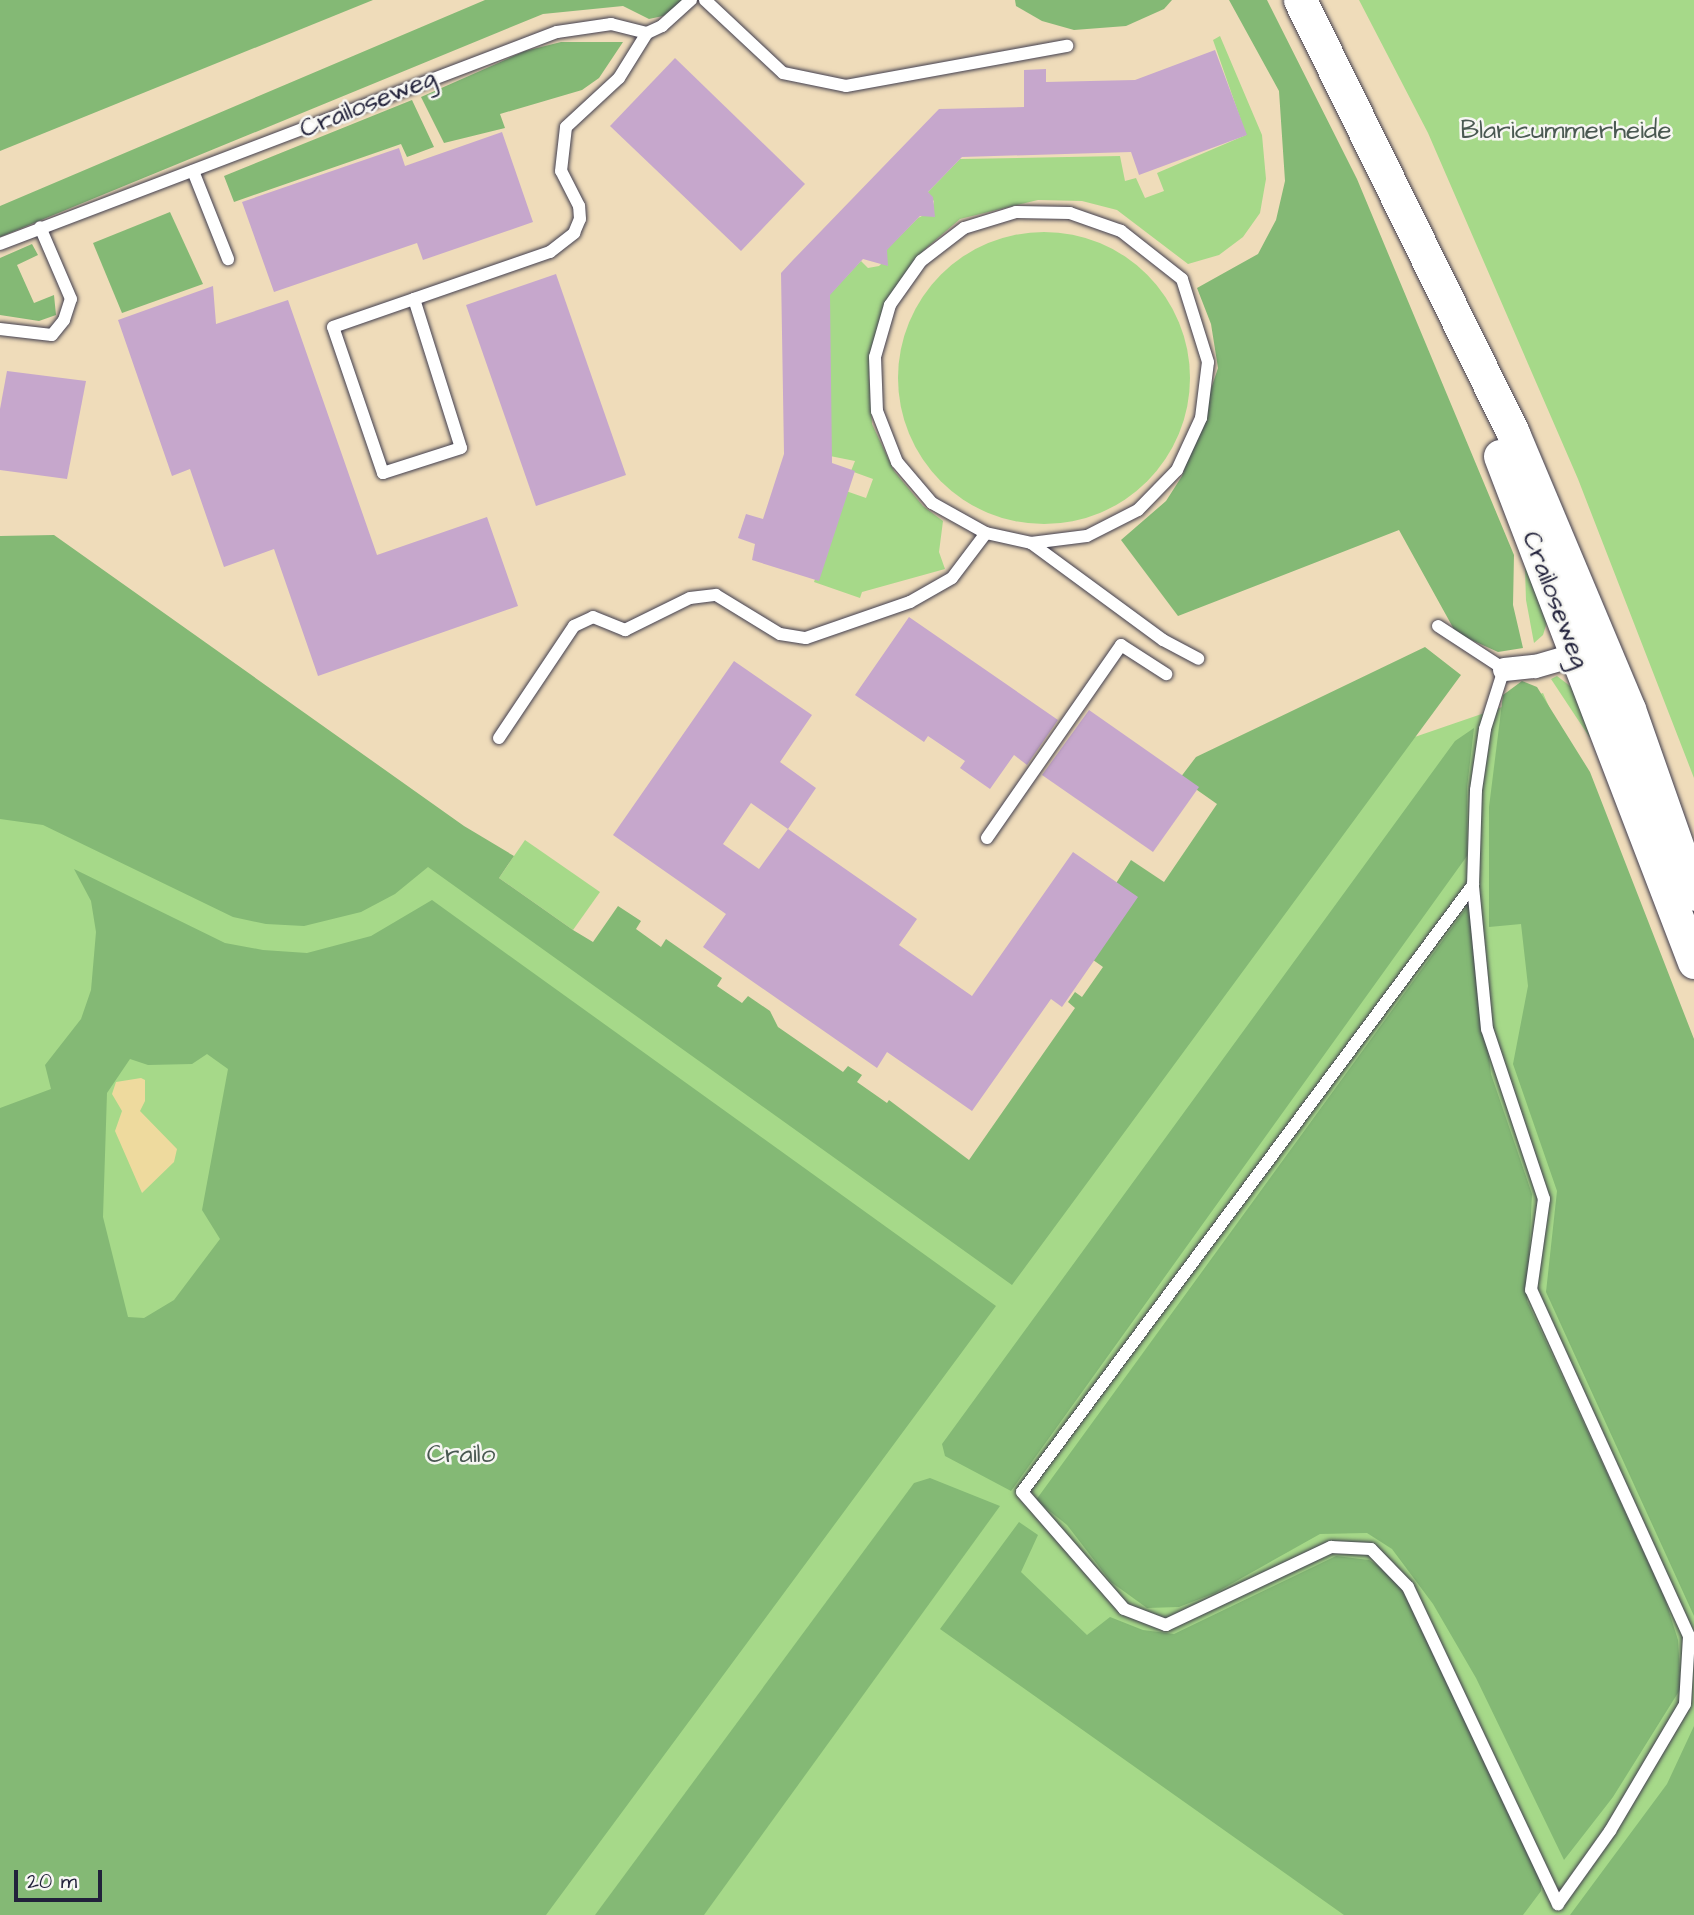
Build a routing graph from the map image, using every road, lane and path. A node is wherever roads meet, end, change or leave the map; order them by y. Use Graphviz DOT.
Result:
graph roads {
  1 [pos="691,0"];
  2 [pos="705,0"];
  3 [pos="1300,0"];
  4 [pos="647,33"];
  5 [pos="1068,46"];
  6 [pos="193,171"];
  7 [pos="40,227"];
  8 [pos="0,244"];
  9 [pos="228,259"];
  10 [pos="414,299"];
  11 [pos="0,329"];
  12 [pos="986,534"];
  13 [pos="1031,543"];
  14 [pos="1438,626"];
  15 [pos="1590,650"];
  16 [pos="1198,659"];
  17 [pos="1504,669"];
  18 [pos="1166,674"];
  19 [pos="499,738"];
  20 [pos="987,838"];
  21 [pos="1473,885"];
  22 [pos="1694,894"];
  23 [pos="1694,961"];
  1 -- 4 [label="lane"];
  2 -- 5 [label="lane"];
  3 -- 15 [label="main road, Crailoseweg"];
  4 -- 6 [label="lane, Crailoseweg"];
  4 -- 10 [label="lane"];
  6 -- 7 [label="lane, Crailoseweg"];
  6 -- 9 [label="lane"];
  7 -- 8 [label="lane, Crailoseweg"];
  7 -- 11 [label="lane"];
  10 -- 10 [label="lane"];
  12 -- 13 [label="lane"];
  12 -- 13 [label="lane"];
  12 -- 19 [label="lane"];
  13 -- 16 [label="lane"];
  14 -- 17 [label="lane"];
  15 -- 17 [label="street"];
  15 -- 22 [label="main road, Crailoseweg"];
  15 -- 23 [label="main road, Crailoseweg"];
  17 -- 21 [label="lane"];
  18 -- 20 [label="lane"];
  21 -- 21 [label="lane"];
}
